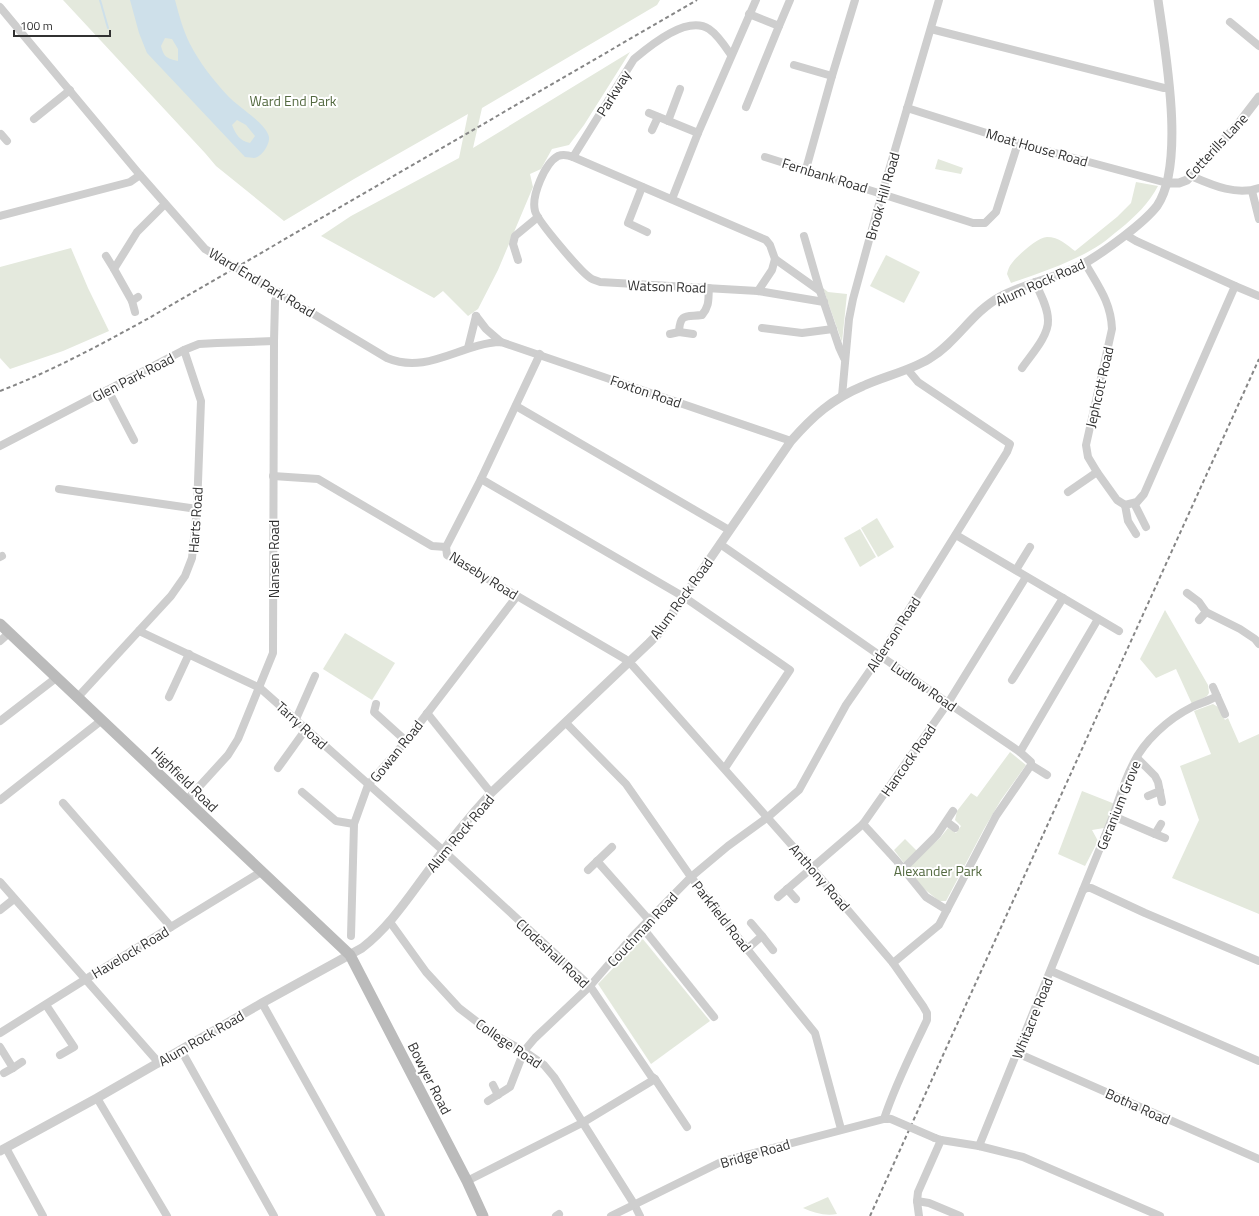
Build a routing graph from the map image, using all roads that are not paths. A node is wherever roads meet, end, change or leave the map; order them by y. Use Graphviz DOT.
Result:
graph roads {
  1 [pos="756,0"];
  2 [pos="790,0"];
  3 [pos="855,0"];
  4 [pos="940,0"];
  5 [pos="1158,0"];
  6 [pos="0,7"];
  7 [pos="749,14"];
  8 [pos="1230,22"];
  9 [pos="779,26"];
  10 [pos="931,29"];
  11 [pos="1259,46"];
  12 [pos="731,55"];
  13 [pos="794,65"];
  14 [pos="832,76"];
  15 [pos="1169,88"];
  16 [pos="680,89"];
  17 [pos="70,90"];
  18 [pos="1259,98"];
  19 [pos="746,107"];
  20 [pos="907,108"];
  21 [pos="649,113"];
  22 [pos="658,117"];
  23 [pos="34,119"];
  24 [pos="668,121"];
  25 [pos="652,130"];
  26 [pos="698,133"];
  27 [pos="0,134"];
  28 [pos="7,141"];
  29 [pos="1018,143"];
  30 [pos="573,157"];
  31 [pos="765,157"];
  32 [pos="806,169"];
  33 [pos="140,175"];
  34 [pos="1191,176"];
  35 [pos="1167,183"];
  36 [pos="642,187"];
  37 [pos="1255,189"];
  38 [pos="883,193"];
  39 [pos="672,199"];
  40 [pos="165,204"];
  41 [pos="0,216"];
  42 [pos="538,217"];
  43 [pos="1259,219"];
  44 [pos="647,232"];
  45 [pos="1126,235"];
  46 [pos="804,236"];
  47 [pos="106,256"];
  48 [pos="775,259"];
  49 [pos="518,260"];
  50 [pos="1085,263"];
  51 [pos="114,269"];
  52 [pos="1036,282"];
  53 [pos="1235,286"];
  54 [pos="708,288"];
  55 [pos="758,291"];
  56 [pos="820,291"];
  57 [pos="279,292"];
  58 [pos="1259,296"];
  59 [pos="824,302"];
  60 [pos="135,312"];
  61 [pos="762,328"];
  62 [pos="833,329"];
  63 [pos="679,332"];
  64 [pos="670,334"];
  65 [pos="693,334"];
  66 [pos="274,341"];
  67 [pos="501,342"];
  68 [pos="468,348"];
  69 [pos="184,350"];
  70 [pos="540,354"];
  71 [pos="844,358"];
  72 [pos="1022,368"];
  73 [pos="908,370"];
  74 [pos="108,390"];
  75 [pos="842,396"];
  76 [pos="516,406"];
  77 [pos="134,440"];
  78 [pos="791,442"];
  79 [pos="0,446"];
  80 [pos="1097,472"];
  81 [pos="273,476"];
  82 [pos="481,479"];
  83 [pos="59,490"];
  84 [pos="1068,492"];
  85 [pos="1134,503"];
  86 [pos="1125,505"];
  87 [pos="197,509"];
  88 [pos="1146,527"];
  89 [pos="729,530"];
  90 [pos="1136,534"];
  91 [pos="956,535"];
  92 [pos="720,544"];
  93 [pos="446,547"];
  94 [pos="1030,547"];
  95 [pos="1016,570"];
  96 [pos="1026,577"];
  97 [pos="1187,593"];
  98 [pos="517,596"];
  99 [pos="684,597"];
  100 [pos="1063,598"];
  101 [pos="1206,612"];
  102 [pos="1098,619"];
  103 [pos="1199,620"];
  104 [pos="0,624"];
  105 [pos="139,631"];
  106 [pos="1120,631"];
  107 [pos="9,633"];
  108 [pos="0,641"];
  109 [pos="1259,644"];
  110 [pos="189,654"];
  111 [pos="880,656"];
  112 [pos="629,662"];
  113 [pos="315,676"];
  114 [pos="56,678"];
  115 [pos="1012,680"];
  116 [pos="1214,687"];
  117 [pos="260,688"];
  118 [pos="1217,696"];
  119 [pos="169,697"];
  120 [pos="77,698"];
  121 [pos="376,704"];
  122 [pos="948,704"];
  123 [pos="427,713"];
  124 [pos="1225,714"];
  125 [pos="296,719"];
  126 [pos="102,720"];
  127 [pos="0,721"];
  128 [pos="566,723"];
  129 [pos="306,729"];
  130 [pos="406,741"];
  131 [pos="1020,752"];
  132 [pos="1136,758"];
  133 [pos="1031,765"];
  134 [pos="278,768"];
  135 [pos="725,768"];
  136 [pos="1047,775"];
  137 [pos="368,785"];
  138 [pos="1160,791"];
  139 [pos="302,792"];
  140 [pos="492,794"];
  141 [pos="1148,796"];
  142 [pos="0,800"];
  143 [pos="186,801"];
  144 [pos="1162,802"];
  145 [pos="63,803"];
  146 [pos="954,811"];
  147 [pos="1113,816"];
  148 [pos="768,817"];
  149 [pos="947,822"];
  150 [pos="354,824"];
  151 [pos="863,824"];
  152 [pos="1161,824"];
  153 [pos="955,828"];
  154 [pos="1155,834"];
  155 [pos="1165,838"];
  156 [pos="612,847"];
  157 [pos="443,851"];
  158 [pos="597,861"];
  159 [pos="812,868"];
  160 [pos="903,869"];
  161 [pos="588,870"];
  162 [pos="261,872"];
  163 [pos="691,877"];
  164 [pos="0,882"];
  165 [pos="787,889"];
  166 [pos="1083,890"];
  167 [pos="778,897"];
  168 [pos="14,899"];
  169 [pos="796,899"];
  170 [pos="0,910"];
  171 [pos="947,910"];
  172 [pos="649,920"];
  173 [pos="390,922"];
  174 [pos="751,923"];
  175 [pos="171,927"];
  176 [pos="642,927"];
  177 [pos="351,936"];
  178 [pos="762,936"];
  179 [pos="747,949"];
  180 [pos="773,950"];
  181 [pos="350,955"];
  182 [pos="1259,961"];
  183 [pos="893,963"];
  184 [pos="1051,971"];
  185 [pos="86,979"];
  186 [pos="590,986"];
  187 [pos="46,1004"];
  188 [pos="262,1004"];
  189 [pos="714,1017"];
  190 [pos="0,1033"];
  191 [pos="0,1047"];
  192 [pos="182,1050"];
  193 [pos="524,1051"];
  194 [pos="1018,1053"];
  195 [pos="60,1055"];
  196 [pos="1259,1061"];
  197 [pos="22,1062"];
  198 [pos="159,1063"];
  199 [pos="13,1068"];
  200 [pos="4,1073"];
  201 [pos="655,1079"];
  202 [pos="493,1085"];
  203 [pos="498,1095"];
  204 [pos="98,1098"];
  205 [pos="488,1101"];
  206 [pos="888,1119"];
  207 [pos="582,1123"];
  208 [pos="687,1127"];
  209 [pos="842,1129"];
  210 [pos="938,1139"];
  211 [pos="979,1146"];
  212 [pos="3,1149"];
  213 [pos="1259,1159"];
  214 [pos="467,1181"];
  215 [pos="917,1201"];
  216 [pos="634,1204"];
  217 [pos="43,1216"];
  218 [pos="167,1216"];
  219 [pos="274,1216"];
  220 [pos="381,1216"];
  221 [pos="483,1216"];
  222 [pos="611,1216"];
  223 [pos="640,1216"];
  224 [pos="919,1216"];
  225 [pos="960,1216"];
  226 [pos="1160,1216"];
  1 -- 7 [label="street"];
  2 -- 9 [label="street"];
  3 -- 14 [label="street"];
  4 -- 10 [label="street, Brook Hill Road"];
  5 -- 15 [label="street, Alum Rock Road"];
  6 -- 17 [label="street, Ward End Park Road"];
  7 -- 9 [label="street"];
  7 -- 12 [label="street"];
  8 -- 11 [label="street"];
  9 -- 19 [label="street"];
  10 -- 15 [label="street"];
  10 -- 20 [label="street, Brook Hill Road"];
  12 -- 26 [label="street"];
  12 -- 30 [label="street, Parkway"];
  13 -- 14 [label="street"];
  14 -- 32 [label="street"];
  15 -- 35 [label="street, Alum Rock Road"];
  16 -- 24 [label="street"];
  17 -- 23 [label="street"];
  17 -- 33 [label="street, Ward End Park Road"];
  18 -- 34 [label="street, Cotterills Lane"];
  20 -- 29 [label="street, Moat House Road"];
  20 -- 38 [label="street, Brook Hill Road"];
  21 -- 22 [label="street"];
  22 -- 24 [label="street"];
  22 -- 25 [label="street"];
  24 -- 26 [label="street"];
  26 -- 39 [label="street"];
  27 -- 28 [label="street"];
  29 -- 35 [label="street, Moat House Road"];
  29 -- 38 [label="street, Fernbank Road"];
  30 -- 36 [label="street"];
  30 -- 42 [label="street"];
  31 -- 32 [label="street, Fernbank Road"];
  32 -- 38 [label="street, Fernbank Road"];
  33 -- 40 [label="street, Ward End Park Road"];
  33 -- 41 [label="street"];
  34 -- 35 [label="street, Cotterills Lane"];
  34 -- 37 [label="street"];
  35 -- 45 [label="street, Alum Rock Road"];
  36 -- 39 [label="street"];
  36 -- 44 [label="street"];
  37 -- 43 [label="street"];
  38 -- 71 [label="street, Brook Hill Road"];
  39 -- 48 [label="street"];
  40 -- 51 [label="street"];
  40 -- 57 [label="street, Ward End Park Road"];
  42 -- 49 [label="street"];
  42 -- 54 [label="street, Watson Road"];
  45 -- 50 [label="street, Alum Rock Road"];
  45 -- 53 [label="street"];
  46 -- 56 [label="street"];
  47 -- 51 [label="street"];
  48 -- 55 [label="street"];
  48 -- 56 [label="street"];
  50 -- 52 [label="street, Alum Rock Road"];
  50 -- 80 [label="street, Jephcott Road"];
  51 -- 60 [label="street"];
  52 -- 72 [label="street"];
  52 -- 73 [label="street, Alum Rock Road"];
  53 -- 58 [label="street"];
  53 -- 85 [label="street"];
  54 -- 55 [label="street, Watson Road"];
  54 -- 63 [label="street"];
  55 -- 59 [label="street, Watson Road"];
  56 -- 59 [label="street"];
  57 -- 66 [label="street, Nansen Road"];
  57 -- 68 [label="street, Ward End Park Road"];
  59 -- 62 [label="street"];
  61 -- 62 [label="street"];
  62 -- 71 [label="street"];
  63 -- 64 [label="street"];
  63 -- 65 [label="street"];
  66 -- 69 [label="street, Glen Park Road"];
  66 -- 81 [label="street, Nansen Road"];
  67 -- 68 [label="street, Ward End Park Road"];
  67 -- 68 [label="street"];
  67 -- 70 [label="street, Foxton Road"];
  69 -- 74 [label="street, Glen Park Road"];
  69 -- 87 [label="street, Harts Road"];
  70 -- 76 [label="street"];
  70 -- 78 [label="street, Foxton Road"];
  71 -- 75 [label="street, Brook Hill Road"];
  73 -- 75 [label="street, Alum Rock Road"];
  73 -- 91 [label="street, Alderson Road"];
  74 -- 77 [label="street"];
  74 -- 79 [label="street, Glen Park Road"];
  75 -- 78 [label="street, Alum Rock Road"];
  76 -- 82 [label="street"];
  76 -- 89 [label="street"];
  78 -- 89 [label="street, Alum Rock Road"];
  80 -- 84 [label="street"];
  80 -- 86 [label="street, Jephcott Road"];
  81 -- 93 [label="street, Naseby Road"];
  81 -- 117 [label="street, Nansen Road"];
  82 -- 93 [label="street"];
  82 -- 99 [label="street"];
  83 -- 87 [label="street"];
  85 -- 86 [label="street"];
  85 -- 88 [label="street"];
  86 -- 90 [label="street"];
  87 -- 105 [label="street, Harts Road"];
  89 -- 92 [label="street, Alum Rock Road"];
  91 -- 95 [label="street"];
  91 -- 111 [label="street, Alderson Road"];
  92 -- 99 [label="street, Alum Rock Road"];
  92 -- 111 [label="street, Ludlow Road"];
  93 -- 98 [label="street, Naseby Road"];
  94 -- 95 [label="street"];
  95 -- 96 [label="street"];
  96 -- 100 [label="street"];
  96 -- 122 [label="street, Hancock Road"];
  97 -- 101 [label="street"];
  98 -- 112 [label="street, Naseby Road"];
  98 -- 123 [label="street, Gowan Road"];
  99 -- 112 [label="street, Alum Rock Road"];
  99 -- 135 [label="street"];
  100 -- 102 [label="street"];
  100 -- 115 [label="street"];
  101 -- 103 [label="street"];
  101 -- 109 [label="street"];
  102 -- 106 [label="street"];
  102 -- 131 [label="street"];
  104 -- 107 [label="main road, Highfield Road"];
  105 -- 110 [label="street, Tarry Road"];
  105 -- 120 [label="street, Harts Road"];
  107 -- 108 [label="street"];
  107 -- 114 [label="main road, Highfield Road"];
  110 -- 117 [label="street, Tarry Road"];
  110 -- 119 [label="street"];
  111 -- 122 [label="street, Ludlow Road"];
  111 -- 148 [label="street, Alderson Road"];
  112 -- 128 [label="street, Alum Rock Road"];
  112 -- 135 [label="street, Anthony Road"];
  113 -- 125 [label="street"];
  114 -- 120 [label="main road, Highfield Road"];
  114 -- 127 [label="street"];
  116 -- 118 [label="street"];
  117 -- 125 [label="street, Tarry Road"];
  117 -- 143 [label="street, Nansen Road"];
  118 -- 124 [label="street"];
  118 -- 132 [label="street, Geranium Grove"];
  120 -- 126 [label="main road, Highfield Road"];
  121 -- 130 [label="street"];
  122 -- 131 [label="street, Ludlow Road"];
  122 -- 151 [label="street, Hancock Road"];
  123 -- 130 [label="street, Gowan Road"];
  123 -- 140 [label="street"];
  125 -- 129 [label="street, Tarry Road"];
  126 -- 142 [label="street"];
  126 -- 143 [label="main road, Highfield Road"];
  128 -- 140 [label="street, Alum Rock Road"];
  128 -- 163 [label="street, Parkfield Road"];
  129 -- 134 [label="street"];
  129 -- 137 [label="street, Tarry Road"];
  130 -- 137 [label="street, Gowan Road"];
  131 -- 133 [label="street, Ludlow Road"];
  132 -- 138 [label="street"];
  132 -- 147 [label="street, Geranium Grove"];
  133 -- 136 [label="street, Ludlow Road"];
  133 -- 171 [label="street"];
  135 -- 148 [label="street, Anthony Road"];
  137 -- 150 [label="street, Gowan Road"];
  137 -- 157 [label="street, Tarry Road"];
  138 -- 141 [label="street"];
  138 -- 144 [label="street"];
  139 -- 150 [label="street"];
  140 -- 157 [label="street, Alum Rock Road"];
  143 -- 162 [label="main road, Highfield Road"];
  145 -- 175 [label="street"];
  146 -- 149 [label="street"];
  147 -- 154 [label="street"];
  147 -- 166 [label="street, Geranium Grove"];
  148 -- 159 [label="street, Anthony Road"];
  148 -- 163 [label="street, Couchman Road"];
  149 -- 153 [label="street"];
  149 -- 160 [label="street"];
  150 -- 177 [label="street, Gowan Road"];
  151 -- 159 [label="street, Hancock Road"];
  151 -- 160 [label="street"];
  152 -- 154 [label="street"];
  154 -- 155 [label="street"];
  156 -- 158 [label="street"];
  157 -- 173 [label="street, Alum Rock Road"];
  157 -- 186 [label="street, Clodeshall Road"];
  158 -- 161 [label="street"];
  158 -- 172 [label="street"];
  159 -- 165 [label="street, Hancock Road"];
  159 -- 183 [label="street, Anthony Road"];
  160 -- 171 [label="street"];
  162 -- 175 [label="street, Havelock Road"];
  162 -- 181 [label="main road, Highfield Road"];
  163 -- 172 [label="street, Couchman Road"];
  163 -- 179 [label="street, Parkfield Road"];
  164 -- 168 [label="street"];
  165 -- 167 [label="street, Hancock Road"];
  165 -- 169 [label="street"];
  166 -- 182 [label="street"];
  166 -- 184 [label="street, Whitacre Road"];
  168 -- 170 [label="street"];
  168 -- 185 [label="street"];
  171 -- 183 [label="street"];
  172 -- 176 [label="street, Couchman Road"];
  173 -- 181 [label="street, Alum Rock Road"];
  173 -- 193 [label="street, College Road"];
  174 -- 178 [label="street"];
  175 -- 185 [label="street, Havelock Road"];
  176 -- 186 [label="street, Couchman Road"];
  176 -- 189 [label="street"];
  178 -- 179 [label="street"];
  178 -- 180 [label="street"];
  179 -- 209 [label="street, Parkfield Road"];
  181 -- 188 [label="street, Alum Rock Road"];
  181 -- 214 [label="main road, Bowyer Road"];
  183 -- 206 [label="street, Anthony Road"];
  184 -- 194 [label="street, Whitacre Road"];
  184 -- 196 [label="street"];
  185 -- 187 [label="street, Havelock Road"];
  185 -- 198 [label="street"];
  186 -- 193 [label="street, Couchman Road"];
  186 -- 201 [label="street, Clodeshall Road"];
  187 -- 190 [label="street, Havelock Road"];
  187 -- 195 [label="street"];
  188 -- 192 [label="street, Alum Rock Road"];
  188 -- 220 [label="street"];
  191 -- 199 [label="street"];
  192 -- 198 [label="street, Alum Rock Road"];
  192 -- 219 [label="street"];
  193 -- 203 [label="street, Couchman Road"];
  193 -- 207 [label="street, College Road"];
  194 -- 211 [label="street, Whitacre Road"];
  194 -- 213 [label="street, Botha Road"];
  197 -- 199 [label="street"];
  198 -- 204 [label="street, Alum Rock Road"];
  199 -- 200 [label="street"];
  201 -- 207 [label="street"];
  201 -- 208 [label="street, Clodeshall Road"];
  202 -- 203 [label="street"];
  203 -- 205 [label="street, Couchman Road"];
  204 -- 212 [label="street, Alum Rock Road"];
  204 -- 218 [label="street"];
  206 -- 209 [label="street, Bridge Road"];
  206 -- 210 [label="street, bridge"];
  207 -- 214 [label="street"];
  207 -- 216 [label="street, College Road"];
  209 -- 216 [label="street, Bridge Road"];
  210 -- 211 [label="street"];
  210 -- 215 [label="street"];
  211 -- 226 [label="street"];
  212 -- 217 [label="street"];
  214 -- 221 [label="main road, Bowyer Road"];
  215 -- 224 [label="street"];
  215 -- 225 [label="street"];
  216 -- 222 [label="street, Bridge Road"];
  216 -- 223 [label="street, College Road"];
}
